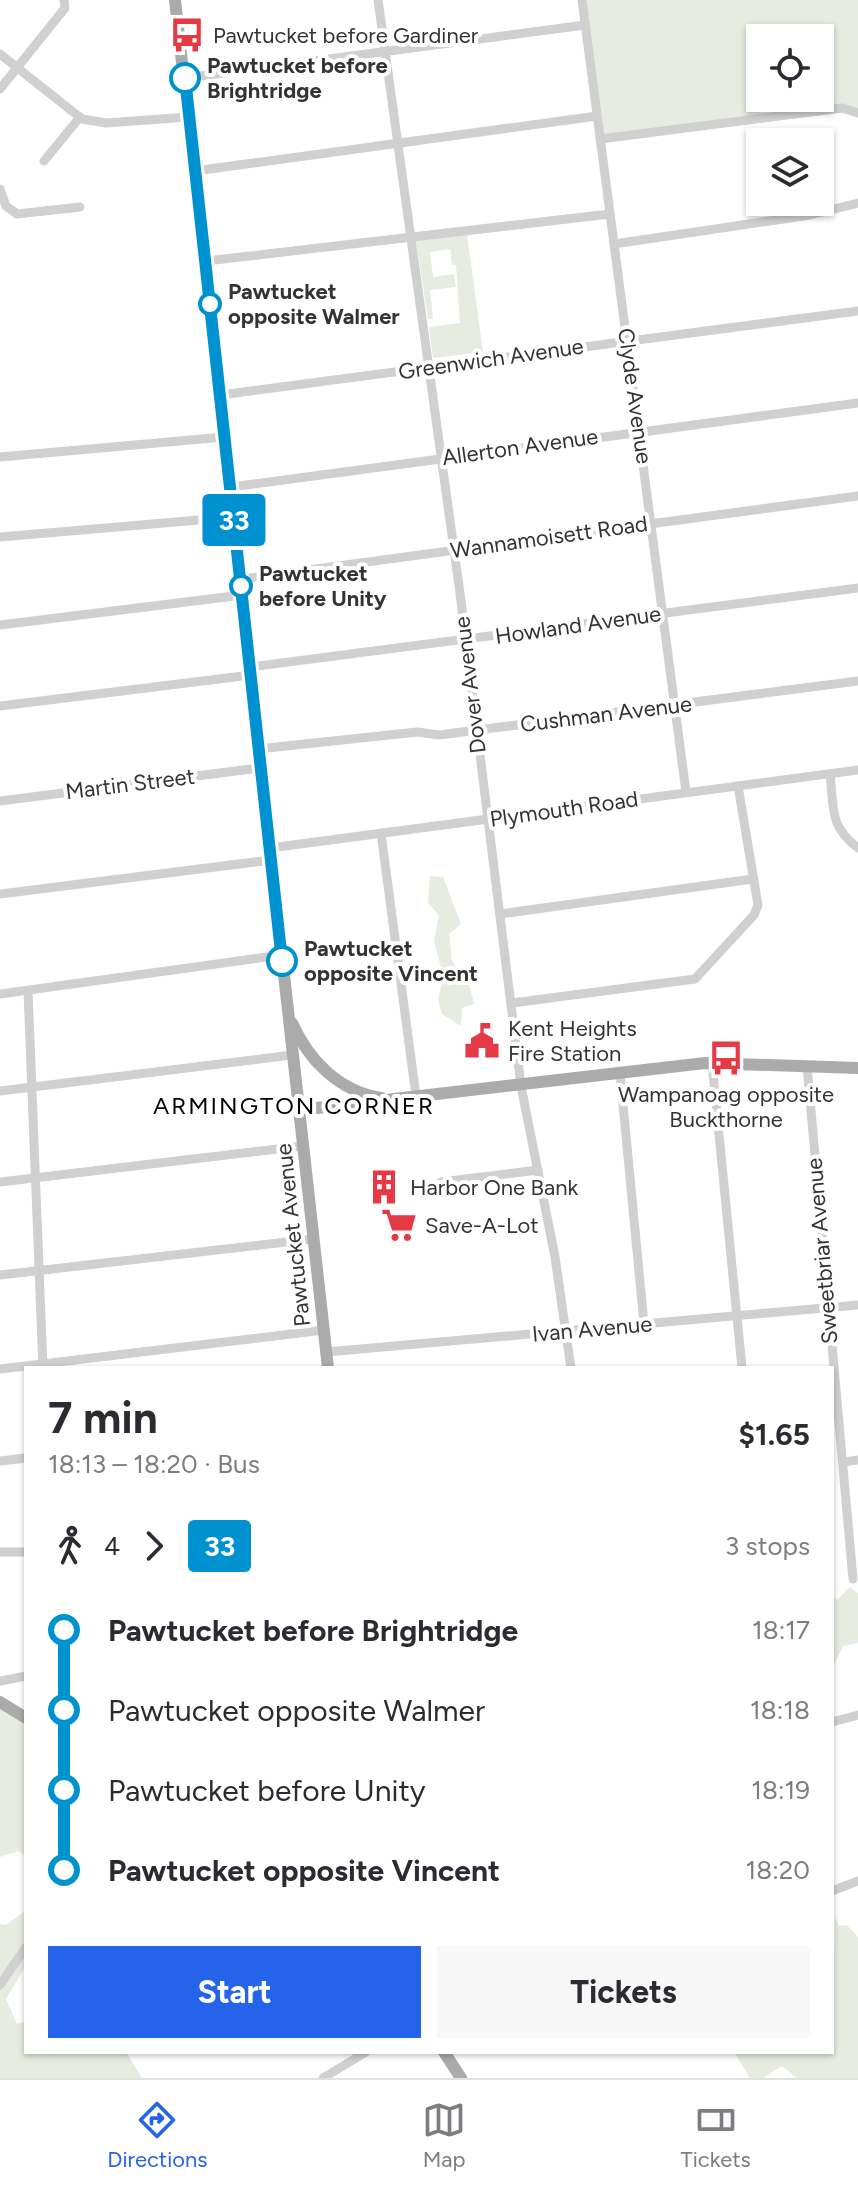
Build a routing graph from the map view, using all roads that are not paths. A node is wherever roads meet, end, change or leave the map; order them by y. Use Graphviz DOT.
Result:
graph roads {
  1 [pos="64,0"];
  2 [pos="175,0"];
  3 [pos="378,0"];
  4 [pos="582,0"];
  5 [pos="585,25"];
  6 [pos="385,51"];
  7 [pos="0,54"];
  8 [pos="19,69"];
  9 [pos="185,78"];
  10 [pos="0,89"];
  11 [pos="858,113"];
  12 [pos="597,116"];
  13 [pos="80,117"];
  14 [pos="188,117"];
  15 [pos="600,139"];
  16 [pos="399,143"];
  17 [pos="44,161"];
  18 [pos="195,171"];
  19 [pos="0,189"];
  20 [pos="858,203"];
  21 [pos="80,207"];
  22 [pos="610,214"];
  23 [pos="411,235"];
  24 [pos="614,244"];
  25 [pos="206,261"];
  26 [pos="858,311"];
  27 [pos="628,340"];
  28 [pos="428,368"];
  29 [pos="220,395"];
  30 [pos="858,403"];
  31 [pos="640,431"];
  32 [pos="224,437"];
  33 [pos="0,457"];
  34 [pos="441,458"];
  35 [pos="231,487"];
  36 [pos="858,496"];
  37 [pos="234,517"];
  38 [pos="652,523"];
  39 [pos="0,537"];
  40 [pos="453,550"];
  41 [pos="241,579"];
  42 [pos="858,588"];
  43 [pos="242,595"];
  44 [pos="663,614"];
  45 [pos="0,625"];
  46 [pos="465,640"];
  47 [pos="250,671"];
  48 [pos="858,681"];
  49 [pos="676,705"];
  50 [pos="0,706"];
  51 [pos="475,731"];
  52 [pos="258,749"];
  53 [pos="259,768"];
  54 [pos="858,770"];
  55 [pos="830,774"];
  56 [pos="738,786"];
  57 [pos="686,792"];
  58 [pos="0,801"];
  59 [pos="487,819"];
  60 [pos="381,833"];
  61 [pos="858,848"];
  62 [pos="270,854"];
  63 [pos="753,879"];
  64 [pos="0,894"];
  65 [pos="500,914"];
  66 [pos="281,955"];
  67 [pos="28,991"];
  68 [pos="0,994"];
  69 [pos="512,1003"];
  70 [pos="288,1016"];
  71 [pos="292,1055"];
  72 [pos="712,1063"];
  73 [pos="807,1066"];
  74 [pos="858,1068"];
  75 [pos="620,1073"];
  76 [pos="521,1086"];
  77 [pos="31,1088"];
  78 [pos="0,1091"];
  79 [pos="416,1096"];
  80 [pos="388,1099"];
  81 [pos="299,1110"];
  82 [pos="303,1146"];
  83 [pos="538,1170"];
  84 [pos="34,1178"];
  85 [pos="0,1182"];
  86 [pos="441,1182"];
  87 [pos="313,1239"];
  88 [pos="39,1269"];
  89 [pos="0,1275"];
  90 [pos="858,1305"];
  91 [pos="827,1308"];
  92 [pos="738,1316"];
  93 [pos="644,1324"];
  94 [pos="324,1330"];
  95 [pos="566,1332"];
  96 [pos="326,1352"];
  97 [pos="42,1365"];
  98 [pos="328,1366"];
  99 [pos="571,1366"];
  100 [pos="742,1366"];
  101 [pos="833,1366"];
  102 [pos="24,1367"];
  103 [pos="0,1369"];
  104 [pos="834,1371"];
  105 [pos="24,1458"];
  106 [pos="858,1460"];
  107 [pos="0,1461"];
  108 [pos="844,1462"];
  109 [pos="0,1552"];
  110 [pos="24,1552"];
  111 [pos="853,1579"];
  112 [pos="24,1676"];
  113 [pos="0,1681"];
  114 [pos="0,1702"];
  115 [pos="858,1715"];
  116 [pos="24,1717"];
  117 [pos="834,1721"];
  118 [pos="858,1881"];
  119 [pos="834,1890"];
  120 [pos="24,1950"];
  121 [pos="0,1985"];
  122 [pos="363,2054"];
  123 [pos="445,2054"];
  124 [pos="323,2078"];
  125 [pos="461,2078"];
  1 -- 8 [label="street"];
  2 -- 9 [label="main road, Pawtucket Avenue"];
  3 -- 6 [label="street, Dover Avenue"];
  4 -- 5 [label="street, Clyde Avenue"];
  5 -- 6 [label="street"];
  5 -- 12 [label="street, Clyde Avenue"];
  6 -- 9 [label="street"];
  6 -- 16 [label="street, Dover Avenue"];
  7 -- 8 [label="street"];
  8 -- 10 [label="street"];
  8 -- 13 [label="street"];
  9 -- 14 [label="main road, Pawtucket Avenue"];
  11 -- 15 [label="street"];
  12 -- 15 [label="street, Clyde Avenue"];
  12 -- 16 [label="street"];
  13 -- 14 [label="street"];
  13 -- 17 [label="street"];
  14 -- 18 [label="main road, Pawtucket Avenue"];
  15 -- 22 [label="street, Clyde Avenue"];
  16 -- 18 [label="street"];
  16 -- 23 [label="street, Dover Avenue"];
  18 -- 25 [label="main road, Pawtucket Avenue"];
  19 -- 21 [label="street"];
  20 -- 24 [label="street"];
  22 -- 23 [label="street"];
  22 -- 24 [label="street, Clyde Avenue"];
  23 -- 25 [label="street"];
  23 -- 28 [label="street, Dover Avenue"];
  24 -- 27 [label="street, Clyde Avenue"];
  25 -- 29 [label="main road, Pawtucket Avenue"];
  26 -- 27 [label="street, Greenwich Avenue"];
  27 -- 28 [label="street, Greenwich Avenue"];
  27 -- 31 [label="street, Clyde Avenue"];
  28 -- 29 [label="street, Greenwich Avenue"];
  28 -- 34 [label="street, Dover Avenue"];
  29 -- 32 [label="main road, Pawtucket Avenue"];
  30 -- 31 [label="street, Allerton Avenue"];
  31 -- 34 [label="street, Allerton Avenue"];
  31 -- 38 [label="street, Clyde Avenue"];
  32 -- 33 [label="street"];
  32 -- 35 [label="main road, Pawtucket Avenue"];
  34 -- 35 [label="street, Allerton Avenue"];
  34 -- 40 [label="street, Dover Avenue"];
  35 -- 37 [label="main road, Pawtucket Avenue"];
  36 -- 38 [label="street, Wannamoisett Road"];
  37 -- 39 [label="street"];
  37 -- 41 [label="main road, Pawtucket Avenue"];
  38 -- 40 [label="street, Wannamoisett Road"];
  38 -- 44 [label="street, Clyde Avenue"];
  40 -- 41 [label="street, Wannamoisett Road"];
  40 -- 46 [label="street, Dover Avenue"];
  41 -- 43 [label="main road, Pawtucket Avenue"];
  42 -- 44 [label="street, Howland Avenue"];
  43 -- 45 [label="street"];
  43 -- 47 [label="main road, Pawtucket Avenue"];
  44 -- 46 [label="street, Howland Avenue"];
  44 -- 49 [label="street, Clyde Avenue"];
  46 -- 47 [label="street, Howland Avenue"];
  46 -- 51 [label="street, Dover Avenue"];
  47 -- 50 [label="street, Howland Avenue"];
  47 -- 52 [label="main road, Pawtucket Avenue"];
  48 -- 49 [label="street, Cushman Avenue"];
  49 -- 51 [label="street, Cushman Avenue"];
  49 -- 57 [label="street, Clyde Avenue"];
  51 -- 52 [label="street, Cushman Avenue"];
  51 -- 59 [label="street, Dover Avenue"];
  52 -- 53 [label="main road, Pawtucket Avenue"];
  53 -- 58 [label="street, Martin Street"];
  53 -- 62 [label="main road, Pawtucket Avenue"];
  54 -- 55 [label="street, Plymouth Road"];
  55 -- 56 [label="street, Plymouth Road"];
  55 -- 61 [label="street"];
  56 -- 57 [label="street, Plymouth Road"];
  56 -- 63 [label="street"];
  57 -- 59 [label="street, Plymouth Road"];
  59 -- 60 [label="street, Plymouth Road"];
  59 -- 65 [label="street, Dover Avenue"];
  60 -- 62 [label="street, Plymouth Road"];
  60 -- 79 [label="street"];
  62 -- 64 [label="street, Plymouth Road"];
  62 -- 66 [label="main road, Pawtucket Avenue"];
  63 -- 65 [label="street"];
  63 -- 69 [label="street"];
  65 -- 69 [label="street, Dover Avenue"];
  66 -- 67 [label="street"];
  66 -- 70 [label="main road, Pawtucket Avenue"];
  67 -- 68 [label="street"];
  67 -- 77 [label="street"];
  69 -- 76 [label="street, Dover Avenue"];
  70 -- 71 [label="main road, Pawtucket Avenue"];
  70 -- 80 [label="main road"];
  71 -- 77 [label="street"];
  71 -- 81 [label="main road, Pawtucket Avenue"];
  72 -- 73 [label="main road"];
  72 -- 75 [label="main road"];
  72 -- 92 [label="street"];
  73 -- 74 [label="main road"];
  73 -- 91 [label="street, Sweetbriar Avenue"];
  75 -- 76 [label="main road"];
  75 -- 93 [label="street"];
  76 -- 79 [label="main road"];
  76 -- 83 [label="street, Dover Avenue"];
  77 -- 78 [label="street"];
  77 -- 84 [label="street"];
  79 -- 80 [label="main road"];
  80 -- 81 [label="main road"];
  81 -- 82 [label="main road, Pawtucket Avenue"];
  82 -- 84 [label="street"];
  82 -- 87 [label="main road, Pawtucket Avenue"];
  83 -- 86 [label="street"];
  83 -- 95 [label="street, Dover Avenue"];
  84 -- 85 [label="street"];
  84 -- 88 [label="street"];
  87 -- 88 [label="street"];
  87 -- 94 [label="main road, Pawtucket Avenue"];
  88 -- 89 [label="street"];
  88 -- 97 [label="street"];
  90 -- 91 [label="street, Ivan Avenue"];
  91 -- 92 [label="street, Ivan Avenue"];
  91 -- 101 [label="street, Sweetbriar Avenue"];
  92 -- 93 [label="street, Ivan Avenue"];
  92 -- 100 [label="street"];
  93 -- 95 [label="street, Ivan Avenue"];
  94 -- 96 [label="main road, Pawtucket Avenue"];
  94 -- 97 [label="street"];
  95 -- 96 [label="street, Ivan Avenue"];
  95 -- 99 [label="street, Dover Avenue"];
  96 -- 98 [label="main road, Pawtucket Avenue"];
  102 -- 103 [label="street"];
  104 -- 108 [label="street, Sweetbriar Avenue"];
  105 -- 107 [label="street"];
  106 -- 108 [label="street"];
  108 -- 111 [label="street, Sweetbriar Avenue"];
  109 -- 110 [label="street"];
  112 -- 113 [label="street"];
  114 -- 116 [label="main road"];
  115 -- 117 [label="street"];
  118 -- 119 [label="street"];
  120 -- 121 [label="street"];
  122 -- 124 [label="street"];
  123 -- 125 [label="main road"];
}
